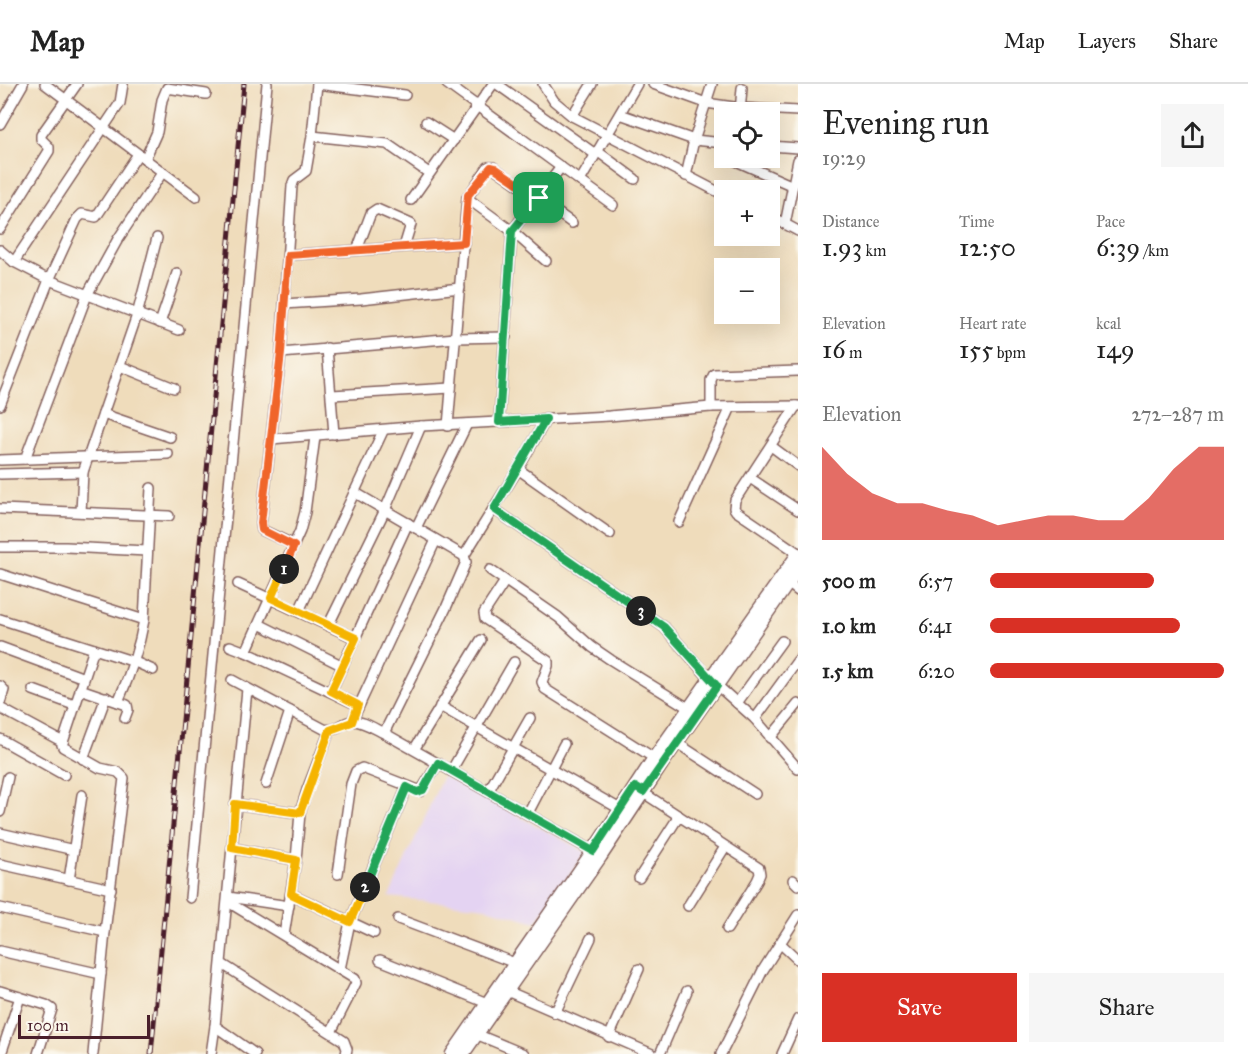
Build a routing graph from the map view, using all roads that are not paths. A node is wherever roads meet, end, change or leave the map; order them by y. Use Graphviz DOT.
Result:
graph roads {
  1 [pos="24,84"];
  2 [pos="45,84"];
  3 [pos="77,84"];
  4 [pos="123,84"];
  5 [pos="267,84"];
  6 [pos="317,84"];
  7 [pos="447,84"];
  8 [pos="495,84"];
  9 [pos="543,84"];
  10 [pos="592,84"];
  11 [pos="637,84"];
  12 [pos="653,84"];
  13 [pos="712,84"];
  14 [pos="742,88"];
  15 [pos="206,94"];
  16 [pos="405,95"];
  17 [pos="67,99"];
  18 [pos="741,102"];
  19 [pos="706,103"];
  20 [pos="714,105"];
  21 [pos="477,106"];
  22 [pos="780,111"];
  23 [pos="798,111"];
  24 [pos="620,114"];
  25 [pos="572,117"];
  26 [pos="426,122"];
  27 [pos="0,124"];
  28 [pos="103,128"];
  29 [pos="312,136"];
  30 [pos="607,136"];
  31 [pos="454,140"];
  32 [pos="694,140"];
  33 [pos="714,142"];
  34 [pos="780,147"];
  35 [pos="798,148"];
  36 [pos="596,153"];
  37 [pos="142,156"];
  38 [pos="798,160"];
  39 [pos="561,167"];
  40 [pos="752,168"];
  41 [pos="162,173"];
  42 [pos="429,173"];
  43 [pos="686,176"];
  44 [pos="634,178"];
  45 [pos="580,181"];
  46 [pos="793,186"];
  47 [pos="714,190"];
  48 [pos="196,197"];
  49 [pos="467,198"];
  50 [pos="539,198"];
  51 [pos="411,200"];
  52 [pos="613,205"];
  53 [pos="780,221"];
  54 [pos="572,223"];
  55 [pos="785,224"];
  56 [pos="0,229"];
  57 [pos="512,231"];
  58 [pos="798,231"];
  59 [pos="157,238"];
  60 [pos="464,243"];
  61 [pos="404,247"];
  62 [pos="0,250"];
  63 [pos="357,250"];
  64 [pos="288,255"];
  65 [pos="546,261"];
  66 [pos="14,262"];
  67 [pos="177,273"];
  68 [pos="49,280"];
  69 [pos="460,288"];
  70 [pos="87,295"];
  71 [pos="284,304"];
  72 [pos="137,315"];
  73 [pos="160,324"];
  74 [pos="179,330"];
  75 [pos="506,337"];
  76 [pos="456,338"];
  77 [pos="327,348"];
  78 [pos="281,353"];
  79 [pos="120,366"];
  80 [pos="798,371"];
  81 [pos="174,388"];
  82 [pos="451,388"];
  83 [pos="332,395"];
  84 [pos="0,405"];
  85 [pos="797,406"];
  86 [pos="711,407"];
  87 [pos="731,407"];
  88 [pos="103,414"];
  89 [pos="546,419"];
  90 [pos="499,422"];
  91 [pos="467,424"];
  92 [pos="422,426"];
  93 [pos="448,426"];
  94 [pos="382,431"];
  95 [pos="334,434"];
  96 [pos="170,437"];
  97 [pos="315,437"];
  98 [pos="271,439"];
  99 [pos="771,446"];
  100 [pos="168,454"];
  101 [pos="89,456"];
  102 [pos="25,459"];
  103 [pos="0,460"];
  104 [pos="798,466"];
  105 [pos="518,470"];
  106 [pos="83,472"];
  107 [pos="0,474"];
  108 [pos="750,478"];
  109 [pos="151,488"];
  110 [pos="354,492"];
  111 [pos="0,509"];
  112 [pos="494,509"];
  113 [pos="385,510"];
  114 [pos="798,510"];
  115 [pos="81,512"];
  116 [pos="150,515"];
  117 [pos="169,516"];
  118 [pos="679,522"];
  119 [pos="412,526"];
  120 [pos="610,534"];
  121 [pos="436,540"];
  122 [pos="294,546"];
  123 [pos="0,547"];
  124 [pos="147,551"];
  125 [pos="798,554"];
  126 [pos="464,556"];
  127 [pos="798,569"];
  128 [pos="490,570"];
  129 [pos="0,574"];
  130 [pos="505,581"];
  131 [pos="788,583"];
  132 [pos="238,584"];
  133 [pos="798,591"];
  134 [pos="271,598"];
  135 [pos="299,611"];
  136 [pos="2,620"];
  137 [pos="144,620"];
  138 [pos="259,624"];
  139 [pos="329,624"];
  140 [pos="0,631"];
  141 [pos="356,638"];
  142 [pos="481,640"];
  143 [pos="782,641"];
  144 [pos="0,646"];
  145 [pos="230,646"];
  146 [pos="94,649"];
  147 [pos="246,652"];
  148 [pos="798,660"];
  149 [pos="135,662"];
  150 [pos="514,662"];
  151 [pos="344,666"];
  152 [pos="153,670"];
  153 [pos="84,678"];
  154 [pos="232,680"];
  155 [pos="713,682"];
  156 [pos="0,686"];
  157 [pos="80,689"];
  158 [pos="247,689"];
  159 [pos="33,690"];
  160 [pos="331,691"];
  161 [pos="106,697"];
  162 [pos="118,702"];
  163 [pos="736,702"];
  164 [pos="0,703"];
  165 [pos="798,704"];
  166 [pos="74,705"];
  167 [pos="358,705"];
  168 [pos="440,706"];
  169 [pos="0,708"];
  170 [pos="690,709"];
  171 [pos="290,711"];
  172 [pos="125,718"];
  173 [pos="530,718"];
  174 [pos="755,719"];
  175 [pos="352,722"];
  176 [pos="478,726"];
  177 [pos="330,730"];
  178 [pos="384,733"];
  179 [pos="771,738"];
  180 [pos="0,739"];
  181 [pos="63,742"];
  182 [pos="677,743"];
  183 [pos="564,744"];
  184 [pos="515,747"];
  185 [pos="415,748"];
  186 [pos="654,758"];
  187 [pos="83,759"];
  188 [pos="438,763"];
  189 [pos="798,769"];
  190 [pos="550,770"];
  191 [pos="451,771"];
  192 [pos="64,775"];
  193 [pos="8,777"];
  194 [pos="266,784"];
  195 [pos="407,787"];
  196 [pos="639,789"];
  197 [pos="489,790"];
  198 [pos="755,794"];
  199 [pos="82,795"];
  200 [pos="235,804"];
  201 [pos="620,809"];
  202 [pos="0,812"];
  203 [pos="300,813"];
  204 [pos="528,813"];
  205 [pos="679,816"];
  206 [pos="0,833"];
  207 [pos="725,847"];
  208 [pos="232,848"];
  209 [pos="74,850"];
  210 [pos="593,851"];
  211 [pos="296,860"];
  212 [pos="0,864"];
  213 [pos="338,874"];
  214 [pos="639,878"];
  215 [pos="69,880"];
  216 [pos="111,889"];
  217 [pos="291,894"];
  218 [pos="190,898"];
  219 [pos="228,900"];
  220 [pos="289,906"];
  221 [pos="688,906"];
  222 [pos="0,908"];
  223 [pos="798,915"];
  224 [pos="398,919"];
  225 [pos="350,922"];
  226 [pos="727,929"];
  227 [pos="105,932"];
  228 [pos="374,933"];
  229 [pos="284,935"];
  230 [pos="591,938"];
  231 [pos="781,944"];
  232 [pos="0,951"];
  233 [pos="380,960"];
  234 [pos="798,960"];
  235 [pos="515,963"];
  236 [pos="222,964"];
  237 [pos="340,969"];
  238 [pos="639,969"];
  239 [pos="100,974"];
  240 [pos="0,991"];
  241 [pos="507,991"];
  242 [pos="687,991"];
  243 [pos="20,998"];
  244 [pos="488,1003"];
  245 [pos="555,1013"];
  246 [pos="798,1019"];
  247 [pos="215,1026"];
  248 [pos="331,1032"];
  249 [pos="476,1034"];
  250 [pos="609,1037"];
  251 [pos="1,1054"];
  252 [pos="38,1054"];
  253 [pos="93,1054"];
  254 [pos="212,1054"];
  255 [pos="255,1054"];
  256 [pos="345,1054"];
  257 [pos="452,1054"];
  258 [pos="463,1054"];
  259 [pos="524,1054"];
  260 [pos="652,1054"];
  261 [pos="660,1054"];
  262 [pos="721,1054"];
  263 [pos="782,1054"];
  1 -- 27 [label="street"];
  2 -- 17 [label="street"];
  3 -- 17 [label="street"];
  4 -- 28 [label="street"];
  5 -- 218 [label="street"];
  6 -- 16 [label="street"];
  6 -- 29 [label="street"];
  7 -- 21 [label="street"];
  8 -- 21 [label="street"];
  8 -- 36 [label="street"];
  9 -- 25 [label="street"];
  10 -- 25 [label="street"];
  11 -- 24 [label="street"];
  12 -- 19 [label="street"];
  13 -- 19 [label="street"];
  14 -- 18 [label="street"];
  15 -- 37 [label="street"];
  17 -- 28 [label="street"];
  17 -- 56 [label="street"];
  19 -- 20 [label="street"];
  19 -- 32 [label="street"];
  21 -- 31 [label="street"];
  21 -- 39 [label="street"];
  22 -- 23 [label="street"];
  24 -- 30 [label="street"];
  24 -- 32 [label="street"];
  25 -- 30 [label="street"];
  26 -- 31 [label="street"];
  28 -- 37 [label="street"];
  28 -- 66 [label="street"];
  29 -- 42 [label="street"];
  29 -- 64 [label="street"];
  30 -- 36 [label="street"];
  30 -- 43 [label="street"];
  31 -- 42 [label="street"];
  32 -- 33 [label="street"];
  32 -- 43 [label="street"];
  34 -- 35 [label="street"];
  36 -- 44 [label="street"];
  36 -- 45 [label="street"];
  37 -- 41 [label="street"];
  37 -- 68 [label="street"];
  38 -- 46 [label="street"];
  39 -- 45 [label="street"];
  39 -- 50 [label="street"];
  40 -- 46 [label="street"];
  41 -- 48 [label="street"];
  41 -- 70 [label="street"];
  42 -- 51 [label="street"];
  43 -- 47 [label="street"];
  45 -- 52 [label="street"];
  46 -- 55 [label="street"];
  49 -- 50 [label="street"];
  49 -- 57 [label="street"];
  49 -- 60 [label="street"];
  50 -- 54 [label="street"];
  50 -- 57 [label="street"];
  53 -- 55 [label="street"];
  55 -- 58 [label="street"];
  57 -- 65 [label="street"];
  57 -- 75 [label="street"];
  59 -- 72 [label="street"];
  60 -- 61 [label="street"];
  60 -- 69 [label="street"];
  61 -- 63 [label="street"];
  61 -- 63 [label="street"];
  62 -- 66 [label="street"];
  63 -- 64 [label="street"];
  64 -- 71 [label="street"];
  66 -- 68 [label="street"];
  67 -- 73 [label="street"];
  68 -- 70 [label="street"];
  68 -- 84 [label="street"];
  69 -- 71 [label="street"];
  69 -- 76 [label="street"];
  70 -- 72 [label="street"];
  70 -- 102 [label="street"];
  71 -- 78 [label="street"];
  72 -- 73 [label="street"];
  72 -- 79 [label="street"];
  73 -- 74 [label="street"];
  75 -- 76 [label="street"];
  75 -- 90 [label="street"];
  76 -- 77 [label="street"];
  76 -- 82 [label="street"];
  77 -- 78 [label="street"];
  77 -- 83 [label="street"];
  78 -- 98 [label="street"];
  79 -- 81 [label="street"];
  79 -- 88 [label="street"];
  80 -- 86 [label="street"];
  82 -- 83 [label="street"];
  82 -- 93 [label="street"];
  83 -- 95 [label="street"];
  85 -- 87 [label="street"];
  85 -- 99 [label="street"];
  86 -- 87 [label="street"];
  86 -- 89 [label="street"];
  87 -- 118 [label="street"];
  88 -- 96 [label="street"];
  88 -- 101 [label="street"];
  89 -- 90 [label="street"];
  89 -- 105 [label="street"];
  90 -- 91 [label="street"];
  91 -- 93 [label="street"];
  91 -- 119 [label="street"];
  92 -- 93 [label="street"];
  92 -- 94 [label="street"];
  92 -- 113 [label="street"];
  94 -- 95 [label="street"];
  94 -- 110 [label="street"];
  95 -- 97 [label="street"];
  97 -- 98 [label="street"];
  97 -- 122 [label="street"];
  98 -- 122 [label="street"];
  99 -- 104 [label="street"];
  99 -- 108 [label="street"];
  100 -- 101 [label="street"];
  101 -- 102 [label="street"];
  101 -- 106 [label="street"];
  102 -- 103 [label="street"];
  105 -- 112 [label="street"];
  105 -- 120 [label="street"];
  106 -- 107 [label="street"];
  106 -- 115 [label="street"];
  108 -- 114 [label="street"];
  108 -- 125 [label="street"];
  109 -- 116 [label="street"];
  110 -- 113 [label="street"];
  110 -- 135 [label="street"];
  111 -- 115 [label="street"];
  112 -- 126 [label="street"];
  112 -- 155 [label="street"];
  113 -- 119 [label="street"];
  113 -- 139 [label="street"];
  115 -- 116 [label="street"];
  116 -- 117 [label="street"];
  116 -- 124 [label="street"];
  119 -- 121 [label="street"];
  119 -- 141 [label="street"];
  121 -- 126 [label="street"];
  121 -- 167 [label="street"];
  122 -- 134 [label="street"];
  123 -- 124 [label="street"];
  124 -- 137 [label="street"];
  125 -- 155 [label="main road"];
  126 -- 178 [label="street"];
  127 -- 131 [label="main road"];
  128 -- 130 [label="street"];
  129 -- 137 [label="street"];
  130 -- 170 [label="street"];
  130 -- 186 [label="street"];
  131 -- 133 [label="street"];
  131 -- 155 [label="main road"];
  132 -- 134 [label="street"];
  134 -- 135 [label="street"];
  134 -- 138 [label="street"];
  135 -- 139 [label="street"];
  136 -- 140 [label="street"];
  136 -- 146 [label="street"];
  137 -- 149 [label="street"];
  138 -- 147 [label="street"];
  138 -- 151 [label="street"];
  139 -- 141 [label="street"];
  141 -- 151 [label="street"];
  142 -- 168 [label="street"];
  143 -- 163 [label="street"];
  144 -- 153 [label="street"];
  145 -- 147 [label="street"];
  146 -- 149 [label="street"];
  146 -- 153 [label="street"];
  147 -- 160 [label="street"];
  148 -- 174 [label="street"];
  149 -- 152 [label="street"];
  149 -- 162 [label="street"];
  150 -- 176 [label="street"];
  151 -- 160 [label="street"];
  153 -- 157 [label="street"];
  154 -- 158 [label="street"];
  155 -- 163 [label="street"];
  155 -- 170 [label="main road"];
  155 -- 182 [label="main road"];
  156 -- 164 [label="street"];
  157 -- 161 [label="street"];
  157 -- 166 [label="street"];
  158 -- 171 [label="street"];
  158 -- 200 [label="street"];
  159 -- 166 [label="street"];
  160 -- 167 [label="street"];
  161 -- 162 [label="street"];
  161 -- 187 [label="street"];
  162 -- 172 [label="street"];
  163 -- 174 [label="street"];
  165 -- 179 [label="street"];
  166 -- 181 [label="street"];
  167 -- 175 [label="street"];
  168 -- 176 [label="street"];
  168 -- 185 [label="street"];
  169 -- 181 [label="street"];
  170 -- 186 [label="main road"];
  171 -- 177 [label="street"];
  171 -- 194 [label="street"];
  173 -- 184 [label="street"];
  174 -- 179 [label="street"];
  175 -- 177 [label="street"];
  175 -- 178 [label="street"];
  176 -- 184 [label="street"];
  176 -- 191 [label="street"];
  177 -- 203 [label="street"];
  178 -- 185 [label="street"];
  179 -- 189 [label="street"];
  180 -- 192 [label="street"];
  181 -- 187 [label="street"];
  182 -- 196 [label="main road"];
  182 -- 198 [label="street"];
  183 -- 190 [label="street"];
  184 -- 190 [label="street"];
  184 -- 197 [label="street"];
  185 -- 188 [label="street"];
  186 -- 196 [label="main road"];
  187 -- 216 [label="street"];
  188 -- 191 [label="street"];
  188 -- 195 [label="street"];
  190 -- 201 [label="street"];
  190 -- 204 [label="street"];
  191 -- 197 [label="street"];
  193 -- 202 [label="street"];
  195 -- 213 [label="street"];
  195 -- 225 [label="street"];
  196 -- 201 [label="main road"];
  196 -- 205 [label="street"];
  196 -- 241 [label="main road"];
  197 -- 204 [label="street"];
  199 -- 209 [label="street"];
  200 -- 203 [label="street"];
  200 -- 208 [label="street"];
  201 -- 210 [label="main road"];
  203 -- 211 [label="street"];
  204 -- 210 [label="street"];
  205 -- 207 [label="street"];
  205 -- 214 [label="street"];
  206 -- 209 [label="street"];
  207 -- 221 [label="street"];
  207 -- 226 [label="street"];
  208 -- 211 [label="street"];
  208 -- 219 [label="street"];
  209 -- 215 [label="street"];
  210 -- 235 [label="main road"];
  211 -- 217 [label="street"];
  212 -- 215 [label="street"];
  215 -- 216 [label="street"];
  216 -- 227 [label="street"];
  217 -- 220 [label="street"];
  217 -- 225 [label="street"];
  219 -- 220 [label="street"];
  219 -- 229 [label="street"];
  219 -- 236 [label="street"];
  220 -- 229 [label="street"];
  222 -- 227 [label="street"];
  223 -- 231 [label="street"];
  224 -- 235 [label="street"];
  225 -- 228 [label="street"];
  225 -- 237 [label="street"];
  227 -- 239 [label="street"];
  229 -- 237 [label="street"];
  230 -- 245 [label="street"];
  231 -- 234 [label="street"];
  231 -- 262 [label="street"];
  232 -- 239 [label="street"];
  233 -- 244 [label="street"];
  235 -- 244 [label="main road"];
  236 -- 247 [label="street"];
  236 -- 248 [label="street"];
  237 -- 248 [label="street"];
  238 -- 250 [label="street"];
  239 -- 253 [label="street"];
  240 -- 243 [label="street"];
  241 -- 245 [label="street"];
  241 -- 249 [label="main road"];
  242 -- 261 [label="street"];
  243 -- 251 [label="street"];
  243 -- 252 [label="street"];
  244 -- 257 [label="main road"];
  245 -- 250 [label="street"];
  246 -- 263 [label="street"];
  247 -- 254 [label="street"];
  247 -- 255 [label="street"];
  248 -- 256 [label="street"];
  249 -- 258 [label="main road"];
  249 -- 259 [label="street"];
  250 -- 260 [label="street"];
}
